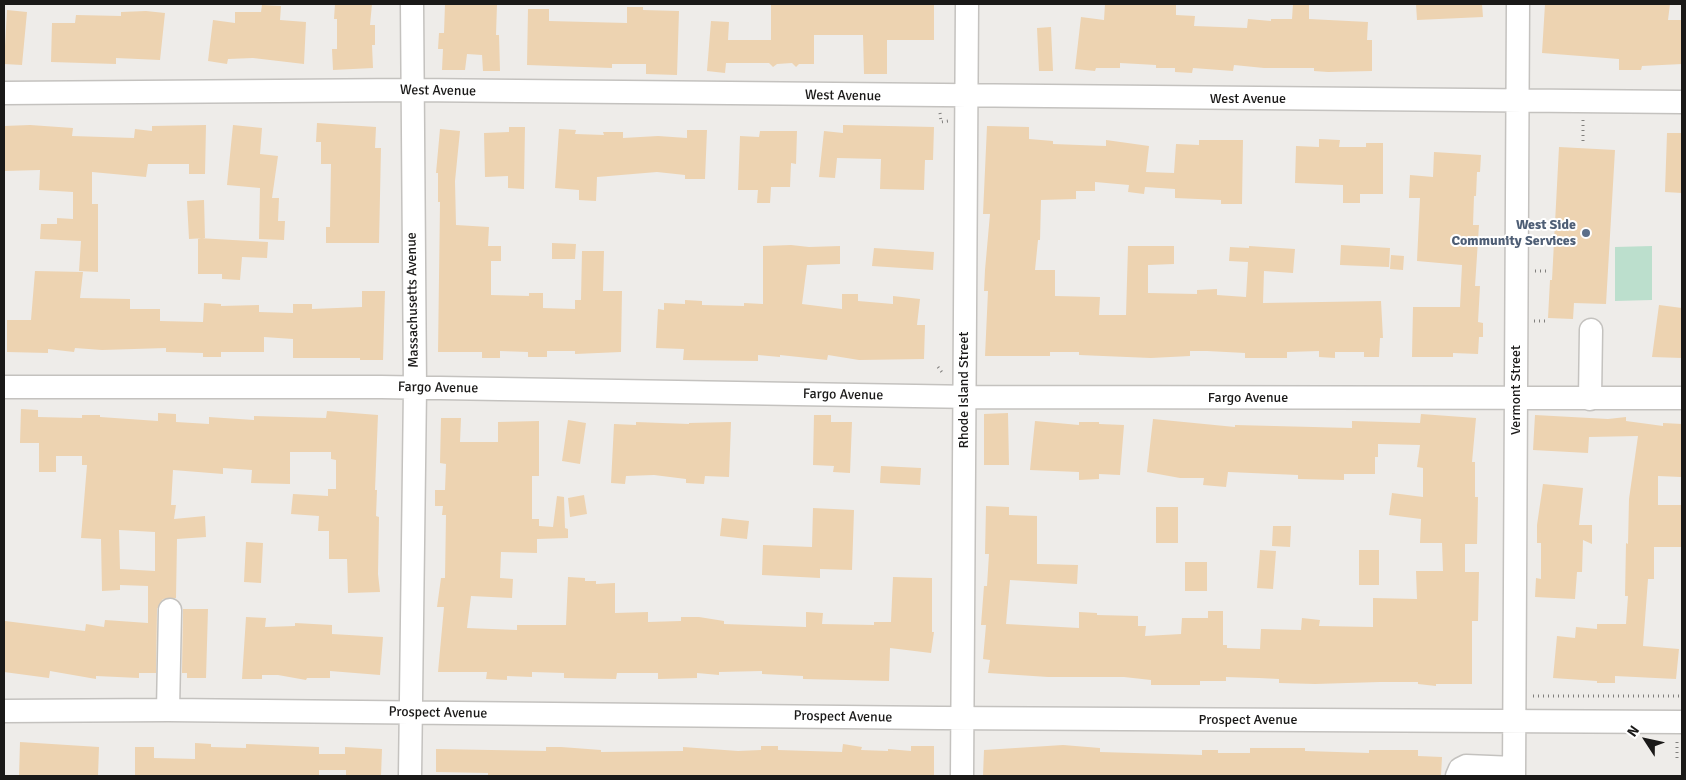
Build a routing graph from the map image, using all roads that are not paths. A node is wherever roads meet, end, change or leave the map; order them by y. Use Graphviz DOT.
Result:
graph roads {
  1 [pos="412,4"];
  2 [pos="966,4"];
  3 [pos="1518,4"];
  4 [pos="412,90"];
  5 [pos="4,93"];
  6 [pos="966,97"];
  7 [pos="1518,102"];
  8 [pos="1682,102"];
  9 [pos="1591,330"];
  10 [pos="4,387"];
  11 [pos="414,388"];
  12 [pos="964,397"];
  13 [pos="1682,398"];
  14 [pos="1516,399"];
  15 [pos="1590,399"];
  16 [pos="170,610"];
  17 [pos="168,710"];
  18 [pos="4,711"];
  19 [pos="410,712"];
  20 [pos="963,718"];
  21 [pos="1514,721"];
  22 [pos="1680,732"];
  23 [pos="1514,772"];
  24 [pos="410,776"];
  25 [pos="962,776"];
  26 [pos="1457,776"];
  1 -- 4 [label="street, Massachusetts Avenue"];
  2 -- 6 [label="street, Rhode Island Street"];
  3 -- 7 [label="street, Vermont Street"];
  4 -- 5 [label="street, West Avenue"];
  4 -- 6 [label="street, West Avenue"];
  4 -- 11 [label="street, Massachusetts Avenue"];
  6 -- 7 [label="street, West Avenue"];
  6 -- 12 [label="street, Rhode Island Street"];
  7 -- 8 [label="street, West Avenue"];
  7 -- 14 [label="street, Vermont Street"];
  9 -- 15 [label="street"];
  10 -- 11 [label="street, Fargo Avenue"];
  11 -- 12 [label="street, Fargo Avenue"];
  11 -- 19 [label="street, Massachusetts Avenue"];
  12 -- 14 [label="street, Fargo Avenue"];
  12 -- 20 [label="street, Rhode Island Street"];
  13 -- 15 [label="street, Fargo Avenue"];
  14 -- 15 [label="street, Fargo Avenue"];
  14 -- 21 [label="street, Vermont Street"];
  16 -- 17 [label="street"];
  17 -- 18 [label="street, Prospect Avenue"];
  17 -- 19 [label="street, Prospect Avenue"];
  19 -- 20 [label="street, Prospect Avenue"];
  19 -- 24 [label="street, Massachusetts Avenue"];
  20 -- 21 [label="street, Prospect Avenue"];
  20 -- 25 [label="street, Rhode Island Street"];
  21 -- 22 [label="street, Prospect Avenue"];
  21 -- 23 [label="street, Vermont Street"];
  23 -- 26 [label="street"];
}
